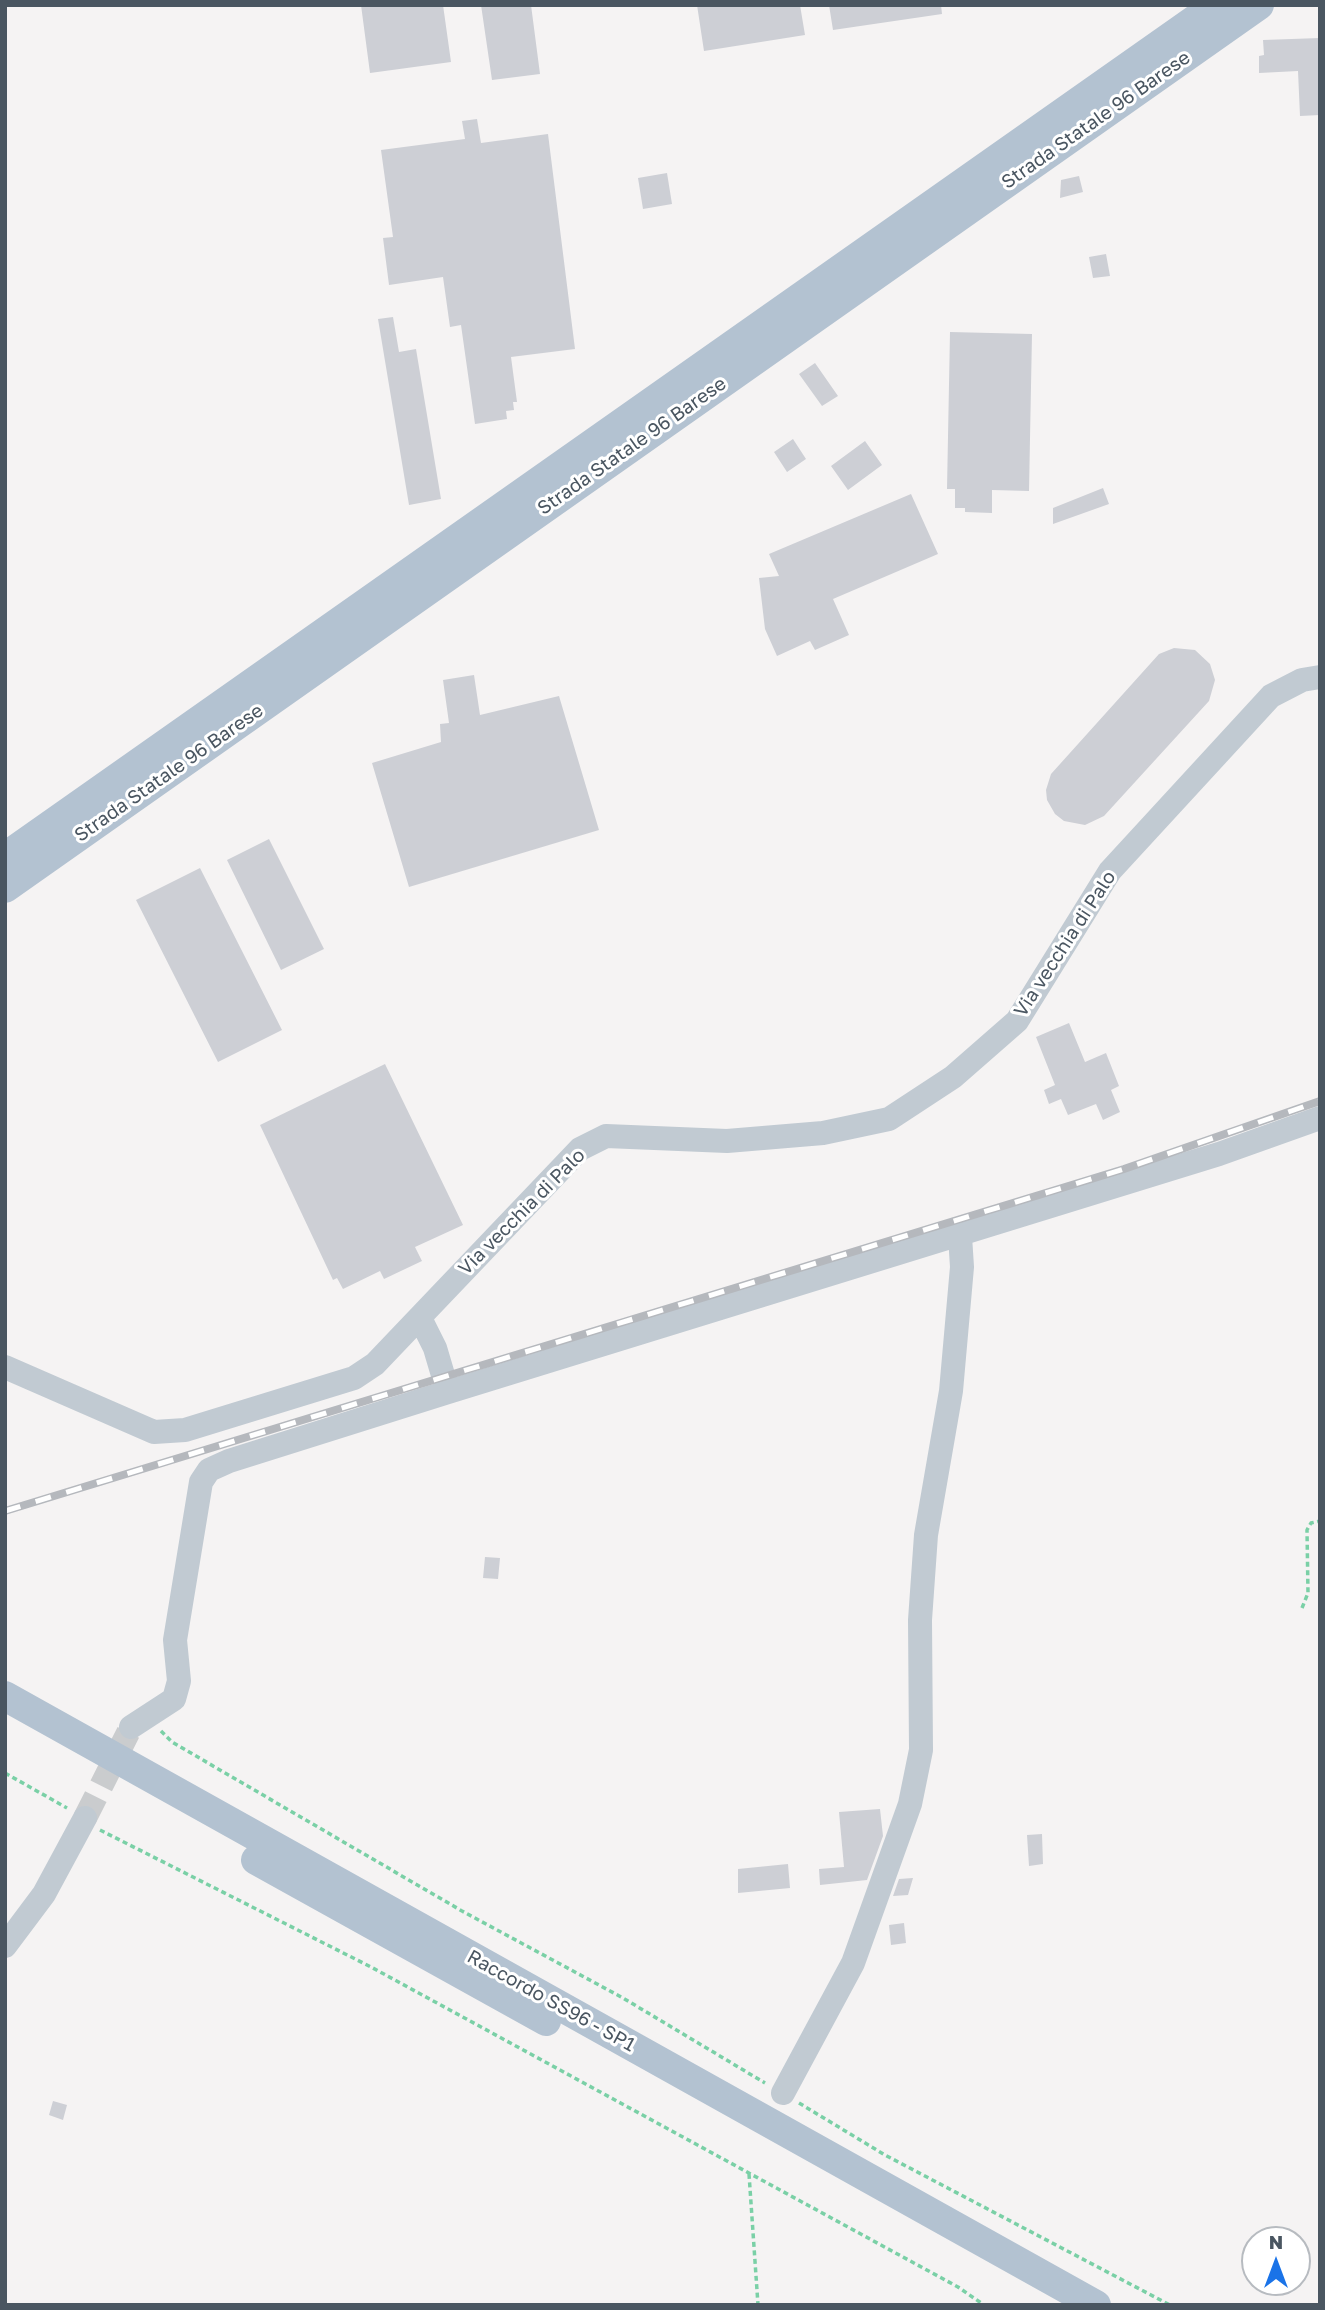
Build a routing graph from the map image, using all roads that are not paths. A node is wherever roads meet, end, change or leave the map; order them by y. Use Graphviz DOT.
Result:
graph roads {
  1 [pos="1216,5"];
  2 [pos="1259,5"];
  3 [pos="1320,677"];
  4 [pos="10,879"];
  5 [pos="1320,1118"];
  6 [pos="960,1236"];
  7 [pos="420,1318"];
  8 [pos="5,1367"];
  9 [pos="447,1392"];
  10 [pos="5,1696"];
  11 [pos="5,1719"];
  12 [pos="139,1722"];
  13 [pos="85,1818"];
  14 [pos="5,1946"];
  15 [pos="783,2093"];
  16 [pos="1054,2305"];
  17 [pos="1096,2305"];
  1 -- 4 [label="main road, Strada Statale 96 Barese"];
  2 -- 4 [label="main road, Strada Statale 96 Barese"];
  3 -- 7 [label="street, Via vecchia di Palo"];
  5 -- 6 [label="street"];
  6 -- 9 [label="street"];
  6 -- 15 [label="street"];
  7 -- 8 [label="street, Via vecchia di Palo"];
  7 -- 9 [label="street"];
  9 -- 12 [label="street"];
  10 -- 17 [label="main road, Raccordo SS96 - SP1"];
  11 -- 16 [label="main road, Raccordo SS96 - SP1"];
  13 -- 14 [label="street"];
}
